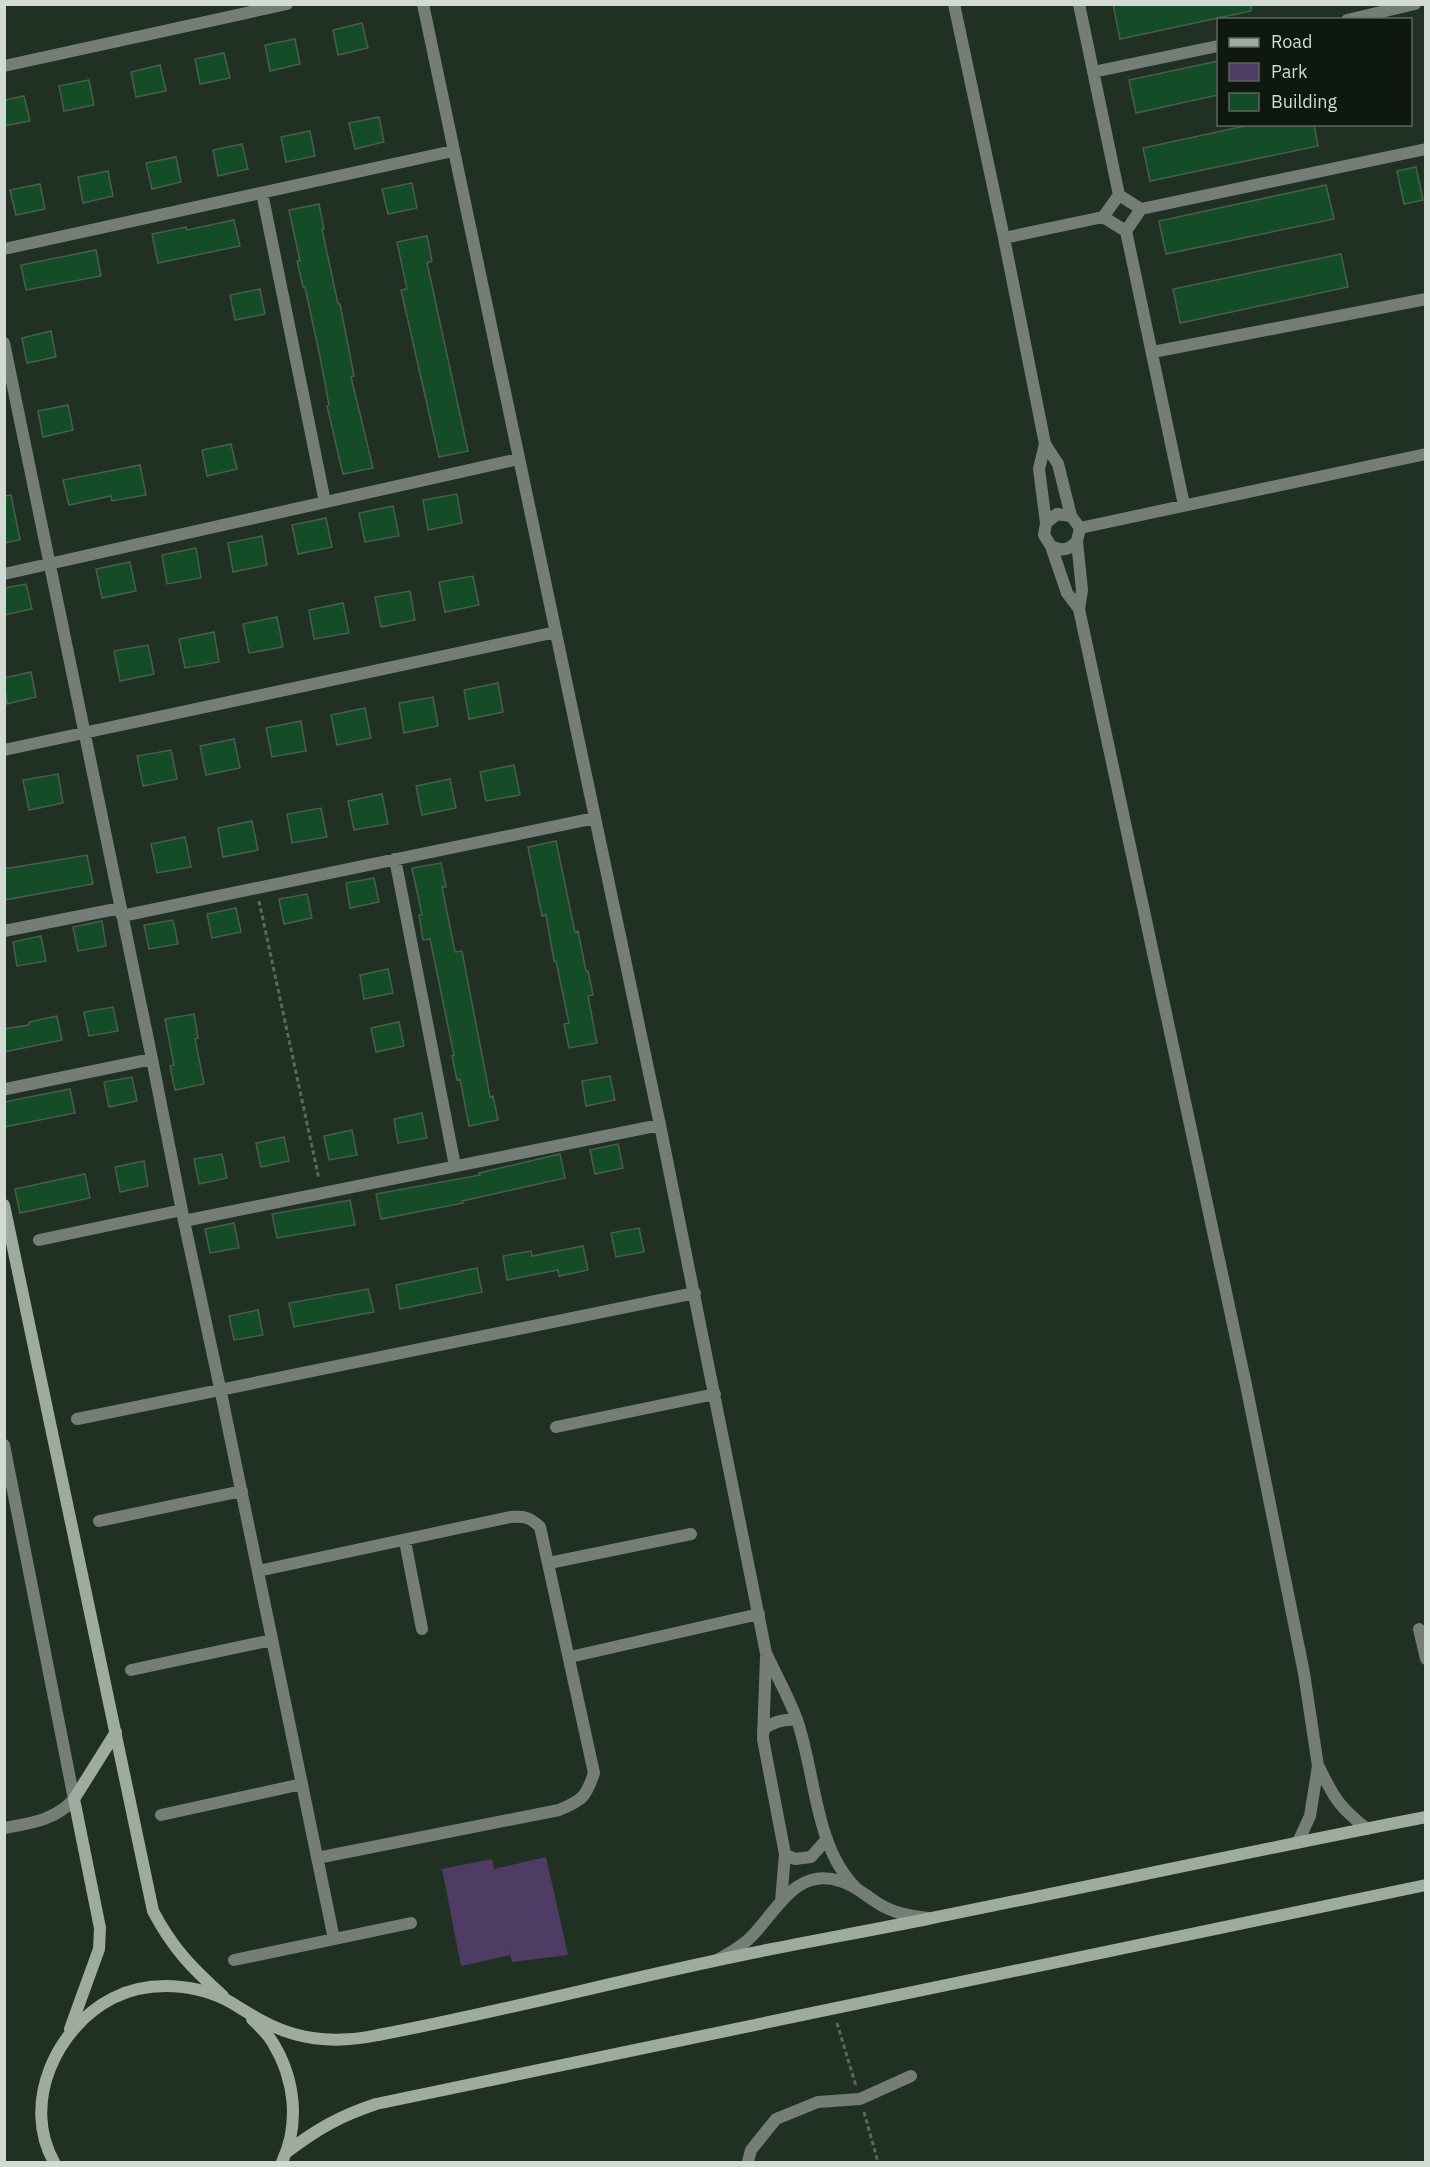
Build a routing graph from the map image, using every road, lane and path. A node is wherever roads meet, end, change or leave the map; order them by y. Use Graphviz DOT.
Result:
graph roads {
  1 [pos="287,4"];
  2 [pos="423,4"];
  3 [pos="954,4"];
  4 [pos="1079,4"];
  5 [pos="1415,4"];
  6 [pos="1356,18"];
  7 [pos="1217,46"];
  8 [pos="4,66"];
  9 [pos="1093,72"];
  10 [pos="1425,149"];
  11 [pos="453,151"];
  12 [pos="262,193"];
  13 [pos="1119,195"];
  14 [pos="1141,209"];
  15 [pos="1103,217"];
  16 [pos="1126,231"];
  17 [pos="1004,238"];
  18 [pos="4,249"];
  19 [pos="1425,299"];
  20 [pos="4,343"];
  21 [pos="1153,352"];
  22 [pos="11,411"];
  23 [pos="1045,444"];
  24 [pos="1425,454"];
  25 [pos="518,459"];
  26 [pos="325,502"];
  27 [pos="1184,505"];
  28 [pos="1071,516"];
  29 [pos="1046,523"];
  30 [pos="1080,528"];
  31 [pos="1077,541"];
  32 [pos="1051,546"];
  33 [pos="50,563"];
  34 [pos="4,574"];
  35 [pos="1079,609"];
  36 [pos="556,632"];
  37 [pos="84,734"];
  38 [pos="4,750"];
  39 [pos="595,818"];
  40 [pos="395,859"];
  41 [pos="256,888"];
  42 [pos="122,912"];
  43 [pos="4,931"];
  44 [pos="152,1059"];
  45 [pos="6,1089"];
  46 [pos="660,1125"];
  47 [pos="455,1166"];
  48 [pos="322,1193"];
  49 [pos="4,1205"];
  50 [pos="183,1216"];
  51 [pos="39,1240"];
  52 [pos="695,1293"];
  53 [pos="220,1388"];
  54 [pos="715,1394"];
  55 [pos="77,1419"];
  56 [pos="556,1427"];
  57 [pos="4,1445"];
  58 [pos="6,1460"];
  59 [pos="242,1491"];
  60 [pos="99,1521"];
  61 [pos="691,1534"];
  62 [pos="405,1541"];
  63 [pos="549,1563"];
  64 [pos="258,1571"];
  65 [pos="759,1614"];
  66 [pos="422,1629"];
  67 [pos="1419,1629"];
  68 [pos="272,1640"];
  69 [pos="766,1653"];
  70 [pos="570,1657"];
  71 [pos="1425,1659"];
  72 [pos="131,1670"];
  73 [pos="797,1720"];
  74 [pos="763,1730"];
  75 [pos="116,1732"];
  76 [pos="1318,1766"];
  77 [pos="302,1784"];
  78 [pos="74,1798"];
  79 [pos="161,1815"];
  80 [pos="1425,1817"];
  81 [pos="4,1828"];
  82 [pos="1367,1829"];
  83 [pos="827,1839"];
  84 [pos="1298,1842"];
  85 [pos="785,1854"];
  86 [pos="317,1858"];
  87 [pos="1425,1885"];
  88 [pos="856,1888"];
  89 [pos="781,1902"];
  90 [pos="929,1918"];
  91 [pos="411,1923"];
  92 [pos="334,1940"];
  93 [pos="234,1960"];
  94 [pos="717,1960"];
  95 [pos="229,2002"];
  96 [pos="247,2013"];
  97 [pos="68,2034"];
  98 [pos="911,2076"];
  99 [pos="285,2157"];
  100 [pos="50,2159"];
  101 [pos="748,2163"];
  1 -- 8 [label="street"];
  2 -- 11 [label="street"];
  3 -- 17 [label="street"];
  4 -- 9 [label="street"];
  5 -- 6 [label="street"];
  7 -- 9 [label="street"];
  9 -- 13 [label="street"];
  10 -- 14 [label="street"];
  11 -- 12 [label="street"];
  11 -- 25 [label="street"];
  12 -- 18 [label="street"];
  12 -- 26 [label="street"];
  13 -- 14 [label="street"];
  13 -- 15 [label="street"];
  14 -- 16 [label="street"];
  15 -- 16 [label="street"];
  15 -- 17 [label="street"];
  16 -- 21 [label="street"];
  17 -- 23 [label="street"];
  19 -- 21 [label="street"];
  20 -- 22 [label="street"];
  21 -- 27 [label="street"];
  22 -- 33 [label="street"];
  23 -- 28 [label="street"];
  23 -- 29 [label="street"];
  24 -- 27 [label="street"];
  25 -- 26 [label="street"];
  25 -- 36 [label="street"];
  26 -- 33 [label="street"];
  27 -- 30 [label="street"];
  28 -- 29 [label="street"];
  28 -- 30 [label="street"];
  29 -- 32 [label="street"];
  30 -- 31 [label="street"];
  31 -- 32 [label="street"];
  31 -- 35 [label="street"];
  32 -- 35 [label="street"];
  33 -- 34 [label="street"];
  33 -- 37 [label="street"];
  35 -- 76 [label="street"];
  36 -- 37 [label="street"];
  36 -- 39 [label="street"];
  37 -- 38 [label="street"];
  37 -- 42 [label="street"];
  39 -- 40 [label="street"];
  39 -- 46 [label="street"];
  40 -- 41 [label="street"];
  40 -- 47 [label="street"];
  41 -- 42 [label="street"];
  41 -- 48 [label="path"];
  42 -- 43 [label="street"];
  42 -- 44 [label="street"];
  44 -- 45 [label="street"];
  44 -- 50 [label="street"];
  46 -- 47 [label="street"];
  46 -- 52 [label="street"];
  47 -- 48 [label="street"];
  48 -- 50 [label="street"];
  49 -- 75 [label="street"];
  50 -- 51 [label="street"];
  50 -- 53 [label="street"];
  52 -- 53 [label="street"];
  52 -- 54 [label="street"];
  53 -- 55 [label="street"];
  53 -- 59 [label="street"];
  54 -- 56 [label="street"];
  54 -- 65 [label="street"];
  57 -- 58 [label="street"];
  58 -- 78 [label="street"];
  59 -- 60 [label="street"];
  59 -- 64 [label="street"];
  61 -- 63 [label="street"];
  62 -- 63 [label="street"];
  62 -- 64 [label="street"];
  62 -- 66 [label="street"];
  63 -- 70 [label="street"];
  64 -- 68 [label="street"];
  65 -- 69 [label="street"];
  65 -- 70 [label="street"];
  67 -- 71 [label="street"];
  68 -- 72 [label="street"];
  68 -- 77 [label="street"];
  69 -- 73 [label="street"];
  69 -- 74 [label="street"];
  70 -- 86 [label="street"];
  73 -- 74 [label="street"];
  73 -- 83 [label="street"];
  74 -- 85 [label="street"];
  75 -- 78 [label="street"];
  75 -- 95 [label="street"];
  76 -- 82 [label="street"];
  76 -- 84 [label="street"];
  77 -- 79 [label="street"];
  77 -- 86 [label="street"];
  78 -- 81 [label="street"];
  78 -- 97 [label="street"];
  80 -- 82 [label="street"];
  82 -- 84 [label="street"];
  83 -- 85 [label="street"];
  83 -- 88 [label="street"];
  84 -- 90 [label="street"];
  85 -- 89 [label="street"];
  86 -- 92 [label="street"];
  87 -- 99 [label="street"];
  88 -- 89 [label="street"];
  88 -- 90 [label="street"];
  89 -- 94 [label="street"];
  90 -- 94 [label="street"];
  91 -- 92 [label="street"];
  92 -- 93 [label="street"];
  94 -- 96 [label="street"];
  95 -- 96 [label="street"];
  95 -- 97 [label="street"];
  96 -- 99 [label="street"];
  97 -- 100 [label="street"];
  98 -- 101 [label="street"];
}
